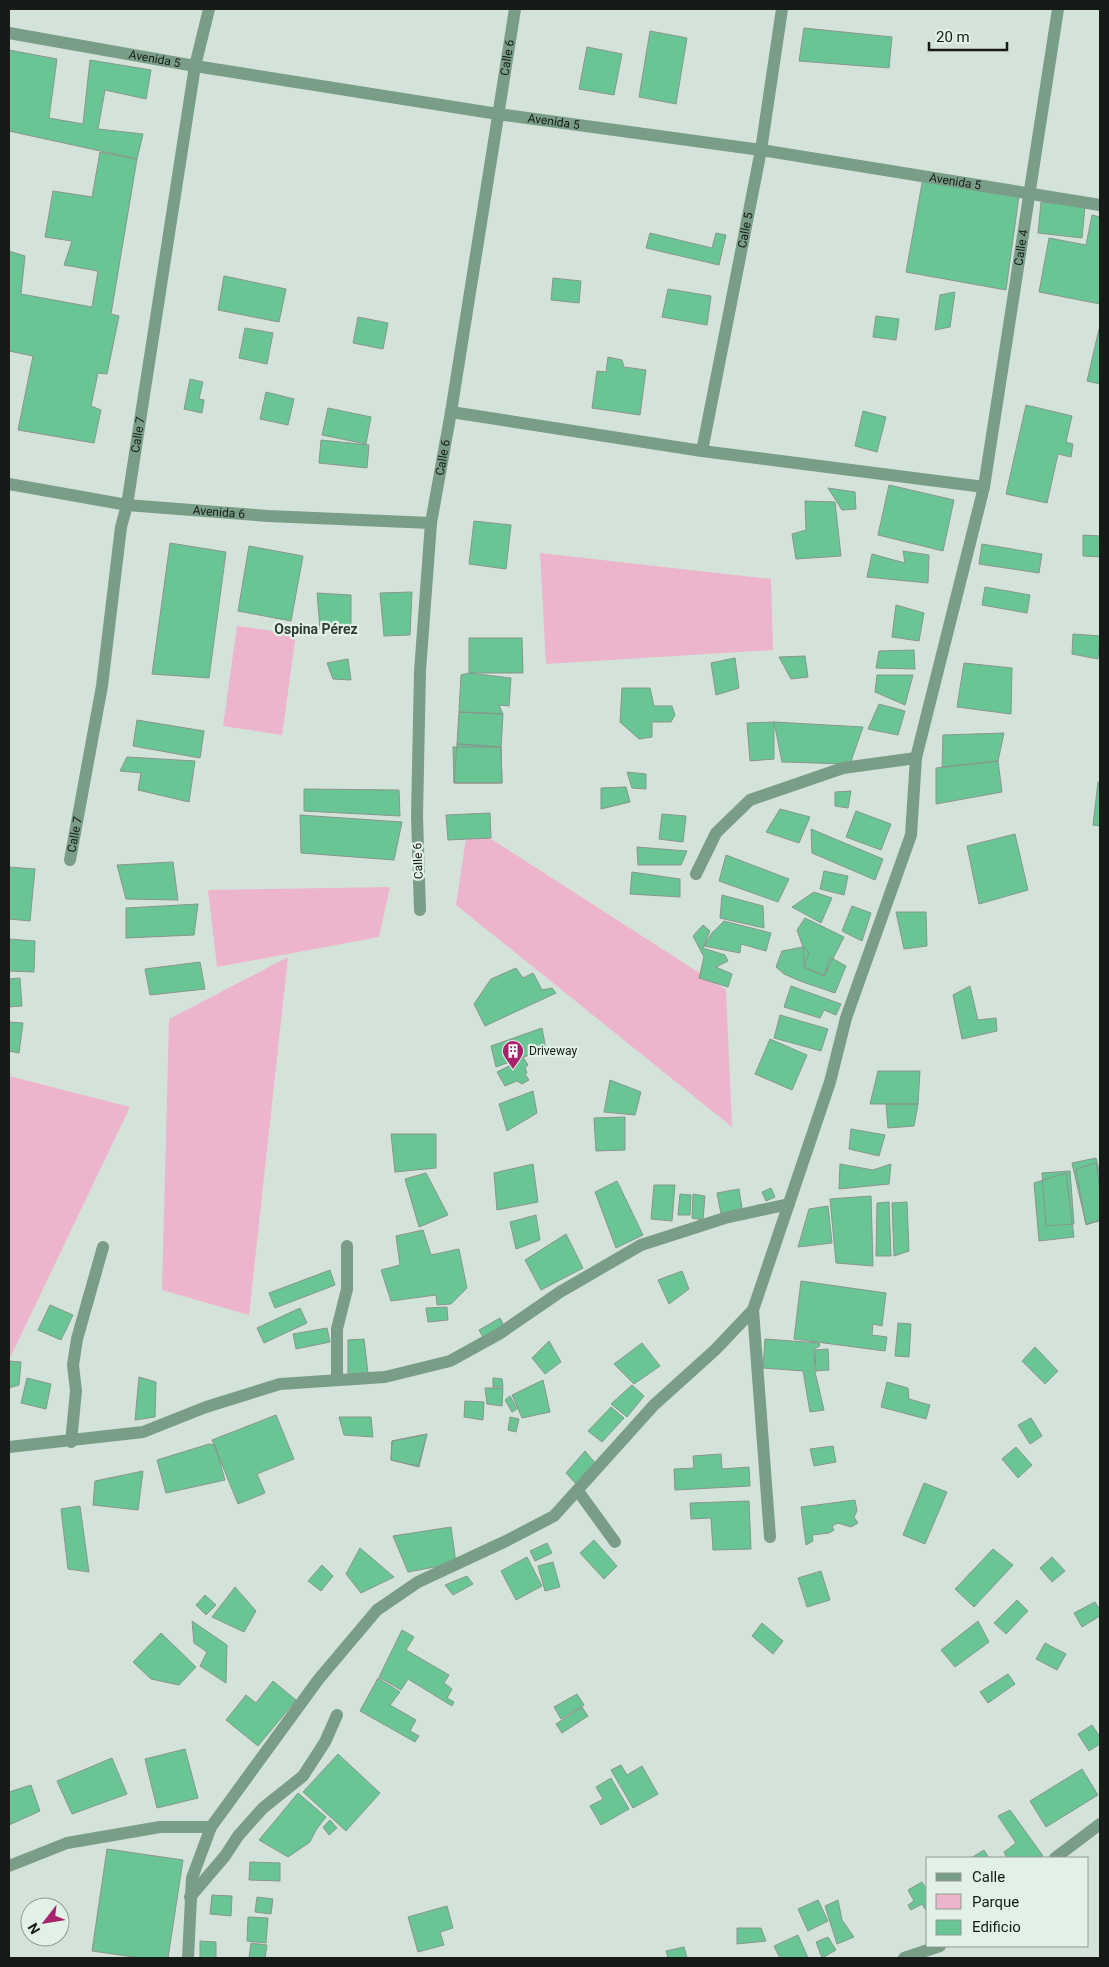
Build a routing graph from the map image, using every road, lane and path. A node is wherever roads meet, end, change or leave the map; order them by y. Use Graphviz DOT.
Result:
graph roads {
  1 [pos="209,9"];
  2 [pos="515,9"];
  3 [pos="782,9"];
  4 [pos="1058,9"];
  5 [pos="9,33"];
  6 [pos="196,66"];
  7 [pos="498,114"];
  8 [pos="762,150"];
  9 [pos="1028,194"];
  10 [pos="1100,206"];
  11 [pos="451,412"];
  12 [pos="702,451"];
  13 [pos="9,484"];
  14 [pos="984,488"];
  15 [pos="127,505"];
  16 [pos="431,523"];
  17 [pos="916,758"];
  18 [pos="70,860"];
  19 [pos="696,874"];
  20 [pos="420,910"];
  21 [pos="789,1204"];
  22 [pos="103,1246"];
  23 [pos="347,1246"];
  24 [pos="753,1310"];
  25 [pos="337,1380"];
  26 [pos="71,1442"];
  27 [pos="9,1448"];
  28 [pos="578,1490"];
  29 [pos="770,1536"];
  30 [pos="615,1542"];
  31 [pos="337,1715"];
  32 [pos="1100,1824"];
  33 [pos="211,1827"];
  34 [pos="1056,1857"];
  35 [pos="9,1866"];
  36 [pos="190,1897"];
  37 [pos="937,1947"];
  38 [pos="188,1958"];
  39 [pos="904,1958"];
  1 -- 6 [label="street, Calle 7"];
  2 -- 7 [label="street, Calle 6"];
  3 -- 8 [label="street, Calle 5"];
  4 -- 9 [label="street, Calle 4"];
  5 -- 6 [label="street, Avenida 5"];
  6 -- 7 [label="street, Avenida 5"];
  6 -- 15 [label="street, Calle 7"];
  7 -- 8 [label="street, Avenida 5"];
  7 -- 11 [label="street, Calle 6"];
  8 -- 9 [label="street, Avenida 5"];
  8 -- 12 [label="street, Calle 5"];
  9 -- 10 [label="street, Avenida 5"];
  9 -- 14 [label="street, Calle 4"];
  11 -- 12 [label="street"];
  11 -- 16 [label="street, Calle 6"];
  12 -- 14 [label="street"];
  13 -- 15 [label="street, Avenida 6"];
  14 -- 17 [label="street, Calle 4"];
  15 -- 16 [label="street, Avenida 6"];
  15 -- 18 [label="street, Calle 7"];
  16 -- 20 [label="street, Calle 6"];
  17 -- 19 [label="street"];
  17 -- 21 [label="street, Calle 4"];
  21 -- 24 [label="street, Calle 4"];
  21 -- 25 [label="street"];
  22 -- 26 [label="street"];
  23 -- 25 [label="street"];
  24 -- 28 [label="street"];
  24 -- 29 [label="street"];
  25 -- 26 [label="street"];
  26 -- 27 [label="street"];
  28 -- 30 [label="street"];
  28 -- 33 [label="street"];
  31 -- 36 [label="street"];
  32 -- 34 [label="street"];
  33 -- 35 [label="street"];
  33 -- 36 [label="street"];
  36 -- 38 [label="street"];
  37 -- 39 [label="street"];
}
